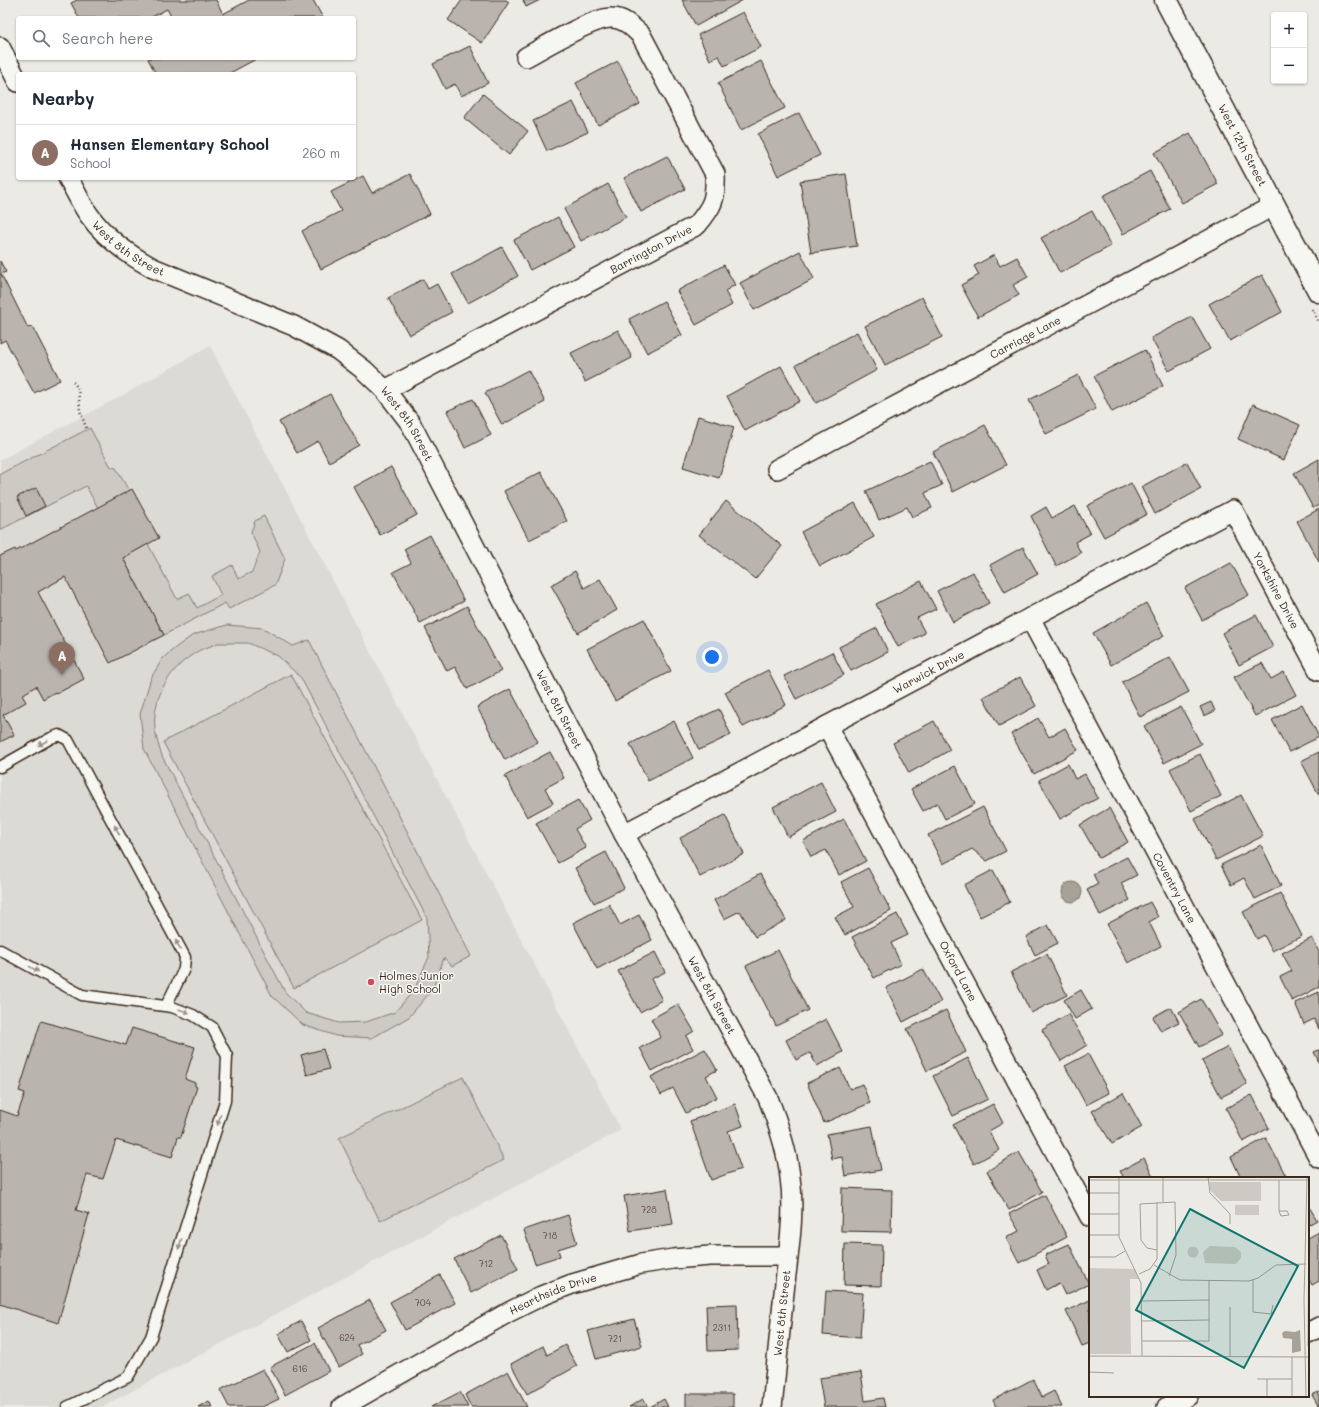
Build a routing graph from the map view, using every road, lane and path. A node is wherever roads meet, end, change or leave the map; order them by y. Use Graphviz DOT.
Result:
graph roads {
  1 [pos="1166,0"];
  2 [pos="0,47"];
  3 [pos="526,57"];
  4 [pos="16,78"];
  5 [pos="69,180"];
  6 [pos="1273,206"];
  7 [pos="1319,291"];
  8 [pos="73,382"];
  9 [pos="385,390"];
  10 [pos="87,430"];
  11 [pos="777,469"];
  12 [pos="1233,510"];
  13 [pos="1030,618"];
  14 [pos="1319,671"];
  15 [pos="827,726"];
  16 [pos="0,767"];
  17 [pos="624,834"];
  18 [pos="0,950"];
  19 [pos="166,1006"];
  20 [pos="1319,1158"];
  21 [pos="1089,1215"];
  22 [pos="788,1256"];
  23 [pos="1319,1327"];
  24 [pos="1309,1332"];
  25 [pos="1185,1397"];
  26 [pos="68,1407"];
  27 [pos="342,1407"];
  28 [pos="772,1407"];
  29 [pos="1167,1407"];
  1 -- 6 [label="main road, West 12th Street"];
  2 -- 4 [label="street"];
  3 -- 9 [label="street, Barrington Drive"];
  5 -- 9 [label="street, West 8th Street"];
  6 -- 7 [label="main road, West 12th Street"];
  6 -- 11 [label="street, Carriage Lane"];
  8 -- 10 [label="path"];
  9 -- 17 [label="street, West 8th Street"];
  12 -- 13 [label="street, Warwick Drive"];
  12 -- 14 [label="street, Yorkshire Drive"];
  13 -- 15 [label="street, Warwick Drive"];
  13 -- 20 [label="street, Coventry Lane"];
  15 -- 17 [label="street, Warwick Drive"];
  15 -- 21 [label="street, Oxford Lane"];
  19 -- 16 [label="lane, one-way"];
  17 -- 22 [label="street, West 8th Street"];
  18 -- 19 [label="lane, one-way"];
  19 -- 26 [label="lane, one-way"];
  22 -- 27 [label="street, Hearthside Drive"];
  22 -- 28 [label="street, West 8th Street"];
  23 -- 24 [label="street"];
  25 -- 29 [label="street"];
}
